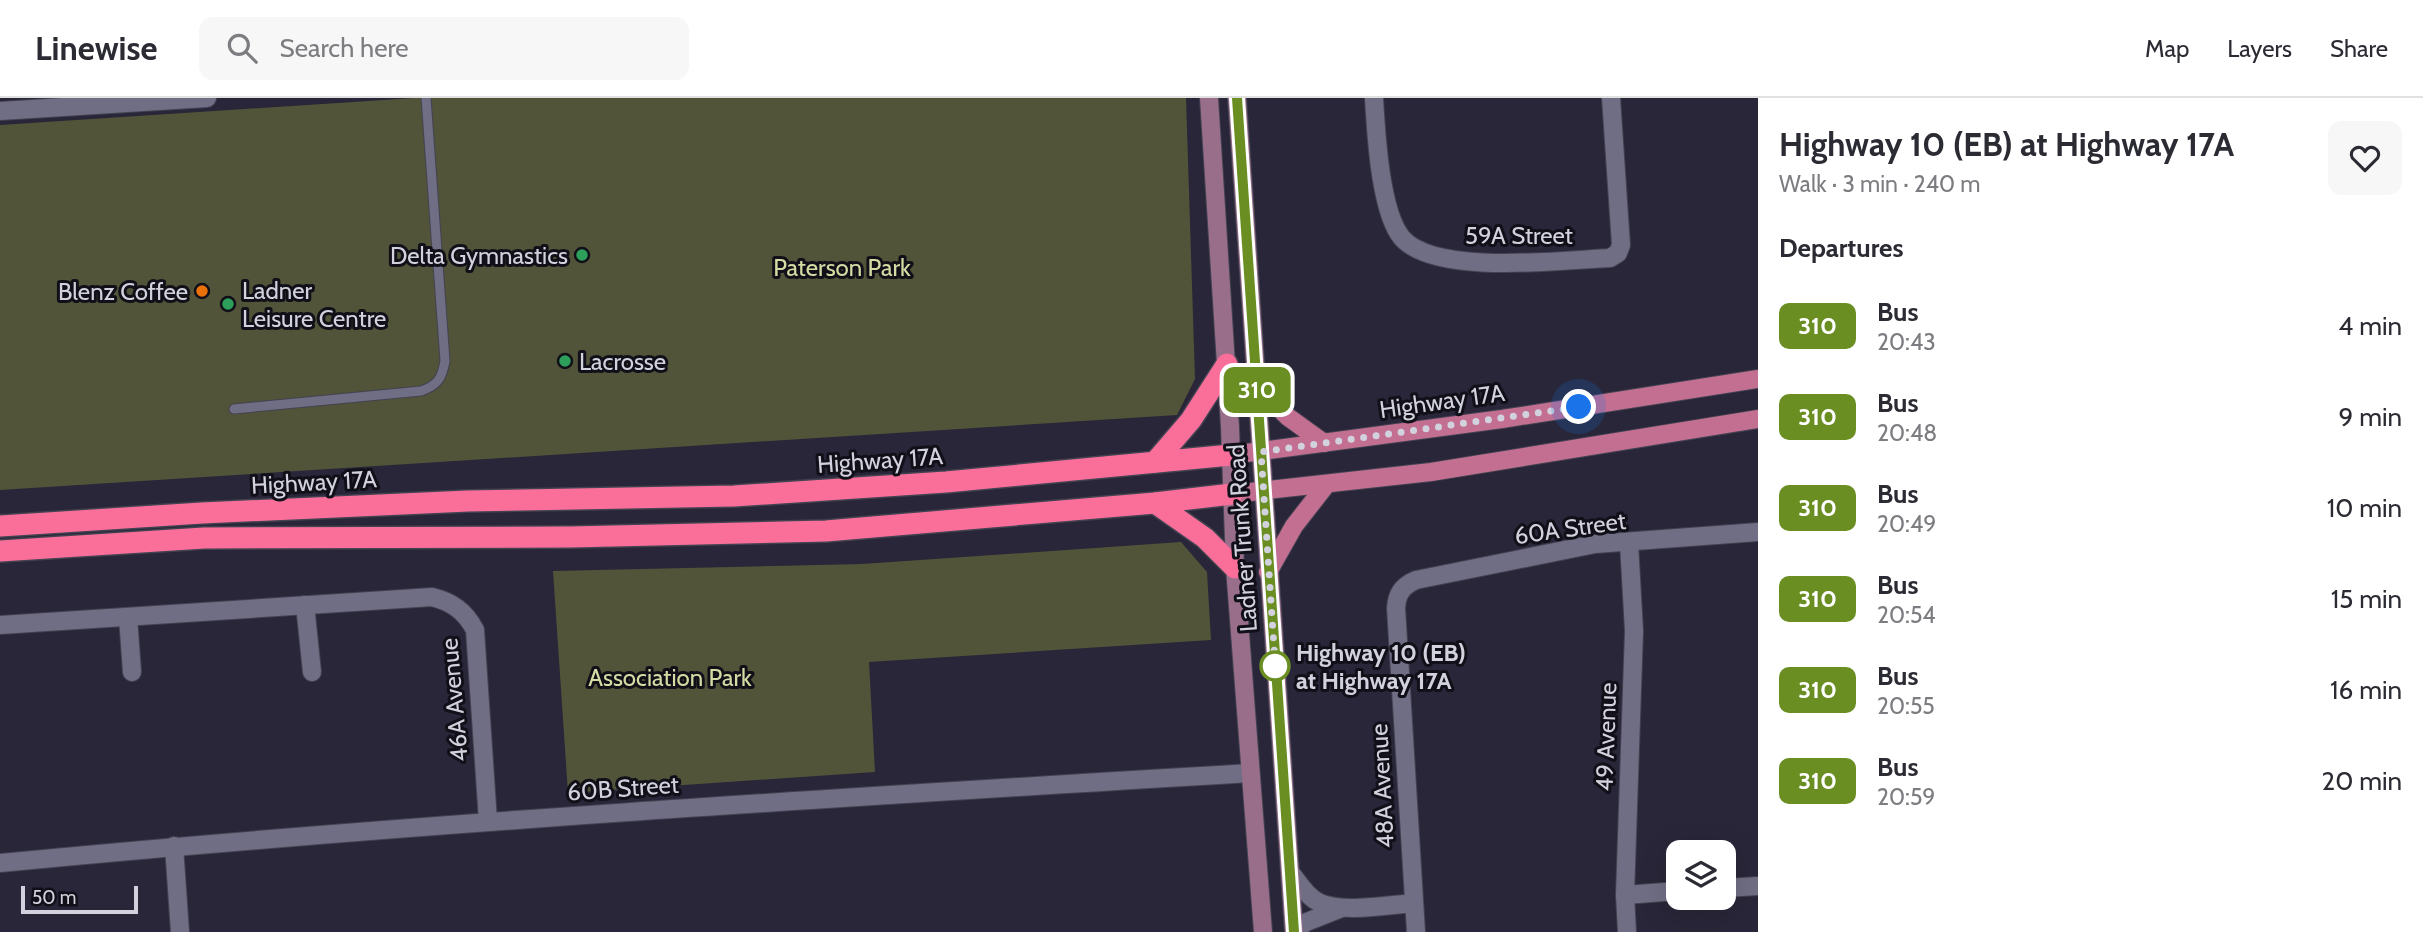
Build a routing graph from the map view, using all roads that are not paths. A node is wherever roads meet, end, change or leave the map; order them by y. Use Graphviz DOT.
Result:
graph roads {
  1 [pos="207,98"];
  2 [pos="426,98"];
  3 [pos="1209,98"];
  4 [pos="1237,98"];
  5 [pos="1374,98"];
  6 [pos="1611,98"];
  7 [pos="148,100"];
  8 [pos="0,111"];
  9 [pos="1227,364"];
  10 [pos="1758,379"];
  11 [pos="1257,386"];
  12 [pos="234,409"];
  13 [pos="1758,419"];
  14 [pos="1324,443"];
  15 [pos="1261,452"];
  16 [pos="1231,455"];
  17 [pos="1155,462"];
  18 [pos="1326,485"];
  19 [pos="1263,491"];
  20 [pos="1232,494"];
  21 [pos="1155,503"];
  22 [pos="0,526"];
  23 [pos="1758,532"];
  24 [pos="1629,543"];
  25 [pos="0,551"];
  26 [pos="1235,568"];
  27 [pos="1268,572"];
  28 [pos="1397,595"];
  29 [pos="305,605"];
  30 [pos="128,617"];
  31 [pos="0,625"];
  32 [pos="132,672"];
  33 [pos="312,672"];
  34 [pos="1250,773"];
  35 [pos="488,821"];
  36 [pos="174,846"];
  37 [pos="0,863"];
  38 [pos="1290,872"];
  39 [pos="1758,886"];
  40 [pos="1736,887"];
  41 [pos="1666,892"];
  42 [pos="1625,895"];
  43 [pos="1414,903"];
  44 [pos="1345,907"];
  45 [pos="180,932"];
  46 [pos="1263,932"];
  47 [pos="1296,932"];
  48 [pos="1416,932"];
  49 [pos="1627,932"];
  1 -- 7 [label="street"];
  2 -- 12 [label="lane"];
  3 -- 9 [label="main road, Ladner Trunk Road"];
  4 -- 11 [label="main road, Ladner Trunk Road"];
  5 -- 6 [label="street, 59A Street"];
  7 -- 8 [label="street"];
  9 -- 16 [label="main road, Ladner Trunk Road"];
  9 -- 17 [label="highway"];
  10 -- 14 [label="main road, Highway 17A"];
  11 -- 14 [label="main road"];
  11 -- 15 [label="main road, Ladner Trunk Road"];
  13 -- 18 [label="main road"];
  14 -- 15 [label="main road, Highway 17A"];
  15 -- 16 [label="main road, Highway 17A"];
  15 -- 19 [label="main road, Ladner Trunk Road"];
  16 -- 17 [label="highway, Highway 17A"];
  16 -- 20 [label="main road, Ladner Trunk Road"];
  17 -- 22 [label="highway, Highway 17A"];
  18 -- 19 [label="main road"];
  18 -- 27 [label="main road"];
  19 -- 20 [label="main road"];
  19 -- 27 [label="main road, Ladner Trunk Road"];
  20 -- 21 [label="highway"];
  20 -- 26 [label="main road, Ladner Trunk Road"];
  21 -- 25 [label="highway"];
  21 -- 26 [label="highway"];
  23 -- 24 [label="street, 60A Street"];
  24 -- 28 [label="street, 60A Street"];
  24 -- 42 [label="street, 49 Avenue"];
  26 -- 34 [label="main road, Ladner Trunk Road"];
  27 -- 38 [label="main road, Ladner Trunk Road"];
  28 -- 43 [label="street, 48A Avenue"];
  29 -- 30 [label="street"];
  29 -- 33 [label="street"];
  29 -- 35 [label="street, 46A Avenue"];
  30 -- 31 [label="street"];
  30 -- 32 [label="street"];
  34 -- 35 [label="street, 60B Street"];
  34 -- 46 [label="main road, Ladner Trunk Road"];
  35 -- 36 [label="street, 60B Street"];
  36 -- 37 [label="street, 60B Street"];
  36 -- 45 [label="street"];
  38 -- 44 [label="street"];
  38 -- 47 [label="main road, Ladner Trunk Road"];
  39 -- 40 [label="street"];
  41 -- 42 [label="street"];
  42 -- 49 [label="street, 49 Avenue"];
  43 -- 44 [label="street"];
  43 -- 48 [label="street, 48A Avenue"];
  44 -- 47 [label="street"];
}
